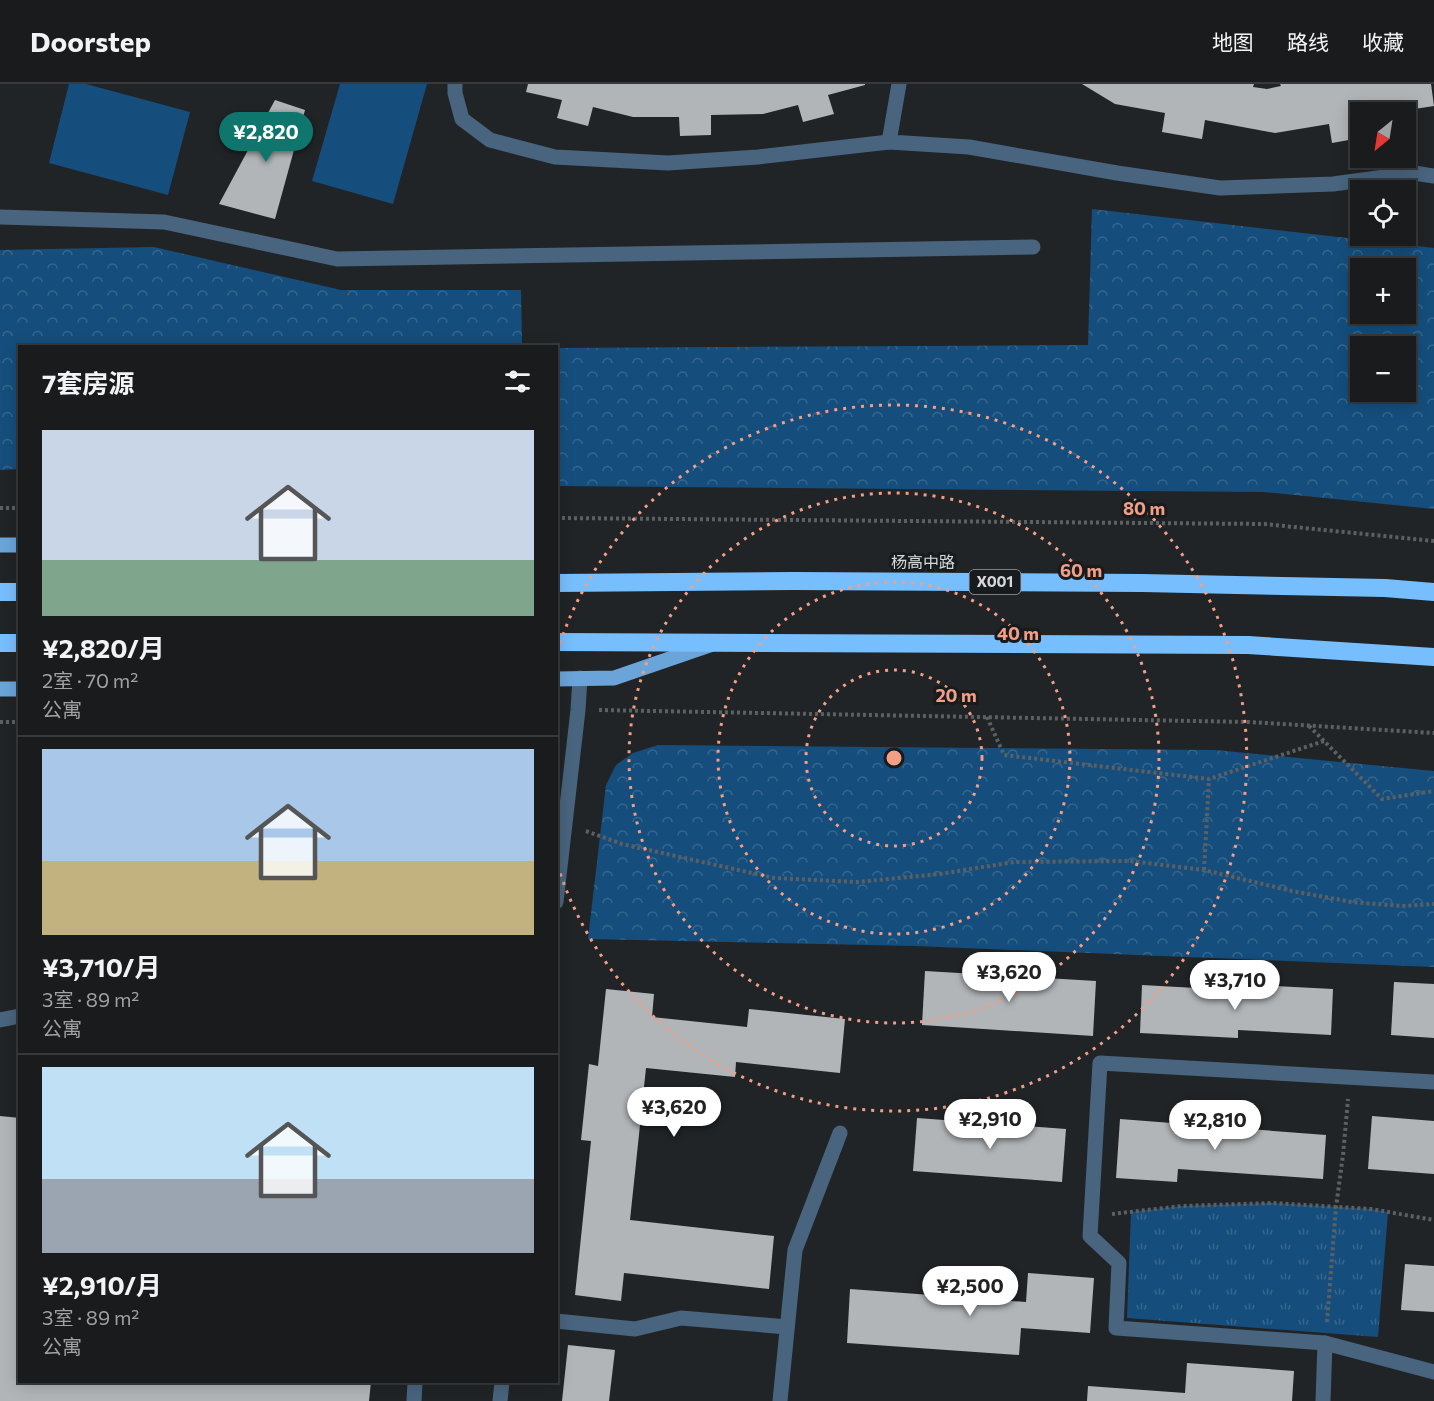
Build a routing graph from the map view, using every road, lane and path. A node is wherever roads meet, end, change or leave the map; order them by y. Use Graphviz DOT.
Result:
graph roads {
  1 [pos="454,84"];
  2 [pos="899,84"];
  3 [pos="889,142"];
  4 [pos="1434,176"];
  5 [pos="0,217"];
  6 [pos="1033,247"];
  7 [pos="0,508"];
  8 [pos="18,508"];
  9 [pos="558,518"];
  10 [pos="1434,541"];
  11 [pos="0,545"];
  12 [pos="18,545"];
  13 [pos="558,583"];
  14 [pos="0,592"];
  15 [pos="18,592"];
  16 [pos="1434,592"];
  17 [pos="18,642"];
  18 [pos="558,642"];
  19 [pos="722,642"];
  20 [pos="0,643"];
  21 [pos="1434,657"];
  22 [pos="580,678"];
  23 [pos="558,679"];
  24 [pos="0,689"];
  25 [pos="18,689"];
  26 [pos="578,710"];
  27 [pos="987,717"];
  28 [pos="0,722"];
  29 [pos="18,722"];
  30 [pos="1308,726"];
  31 [pos="1434,733"];
  32 [pos="1324,741"];
  33 [pos="1209,779"];
  34 [pos="1434,791"];
  35 [pos="565,823"];
  36 [pos="1204,870"];
  37 [pos="558,884"];
  38 [pos="1434,903"];
  39 [pos="18,1016"];
  40 [pos="0,1020"];
  41 [pos="1349,1077"];
  42 [pos="1434,1082"];
  43 [pos="840,1133"];
  44 [pos="1336,1207"];
  45 [pos="1092,1216"];
  46 [pos="1434,1220"];
  47 [pos="558,1321"];
  48 [pos="787,1327"];
  49 [pos="1325,1343"];
  50 [pos="1434,1372"];
  51 [pos="415,1383"];
  52 [pos="502,1383"];
  53 [pos="414,1401"];
  54 [pos="500,1401"];
  55 [pos="780,1401"];
  56 [pos="1323,1401"];
  1 -- 3 [label="street"];
  2 -- 3 [label="street"];
  3 -- 4 [label="street"];
  5 -- 6 [label="street"];
  7 -- 8 [label="path"];
  9 -- 10 [label="path"];
  11 -- 12 [label="main road"];
  13 -- 16 [label="highway, 杨高中路 / X001"];
  14 -- 15 [label="highway"];
  17 -- 20 [label="highway"];
  18 -- 19 [label="highway"];
  19 -- 21 [label="highway"];
  19 -- 22 [label="main road"];
  22 -- 23 [label="main road"];
  22 -- 26 [label="street"];
  24 -- 25 [label="main road"];
  26 -- 27 [label="path"];
  26 -- 35 [label="street"];
  27 -- 30 [label="path"];
  27 -- 33 [label="path"];
  28 -- 29 [label="path"];
  30 -- 31 [label="path"];
  30 -- 32 [label="path"];
  32 -- 33 [label="path"];
  32 -- 34 [label="path"];
  33 -- 36 [label="path"];
  35 -- 36 [label="path"];
  35 -- 37 [label="street"];
  36 -- 38 [label="path"];
  39 -- 40 [label="street"];
  41 -- 42 [label="street"];
  41 -- 44 [label="path"];
  41 -- 45 [label="street"];
  43 -- 48 [label="street"];
  44 -- 45 [label="path"];
  44 -- 46 [label="path"];
  44 -- 49 [label="path"];
  45 -- 49 [label="street"];
  47 -- 48 [label="street"];
  48 -- 55 [label="street"];
  49 -- 50 [label="street"];
  49 -- 56 [label="street"];
  51 -- 53 [label="street"];
  52 -- 54 [label="street"];
}
